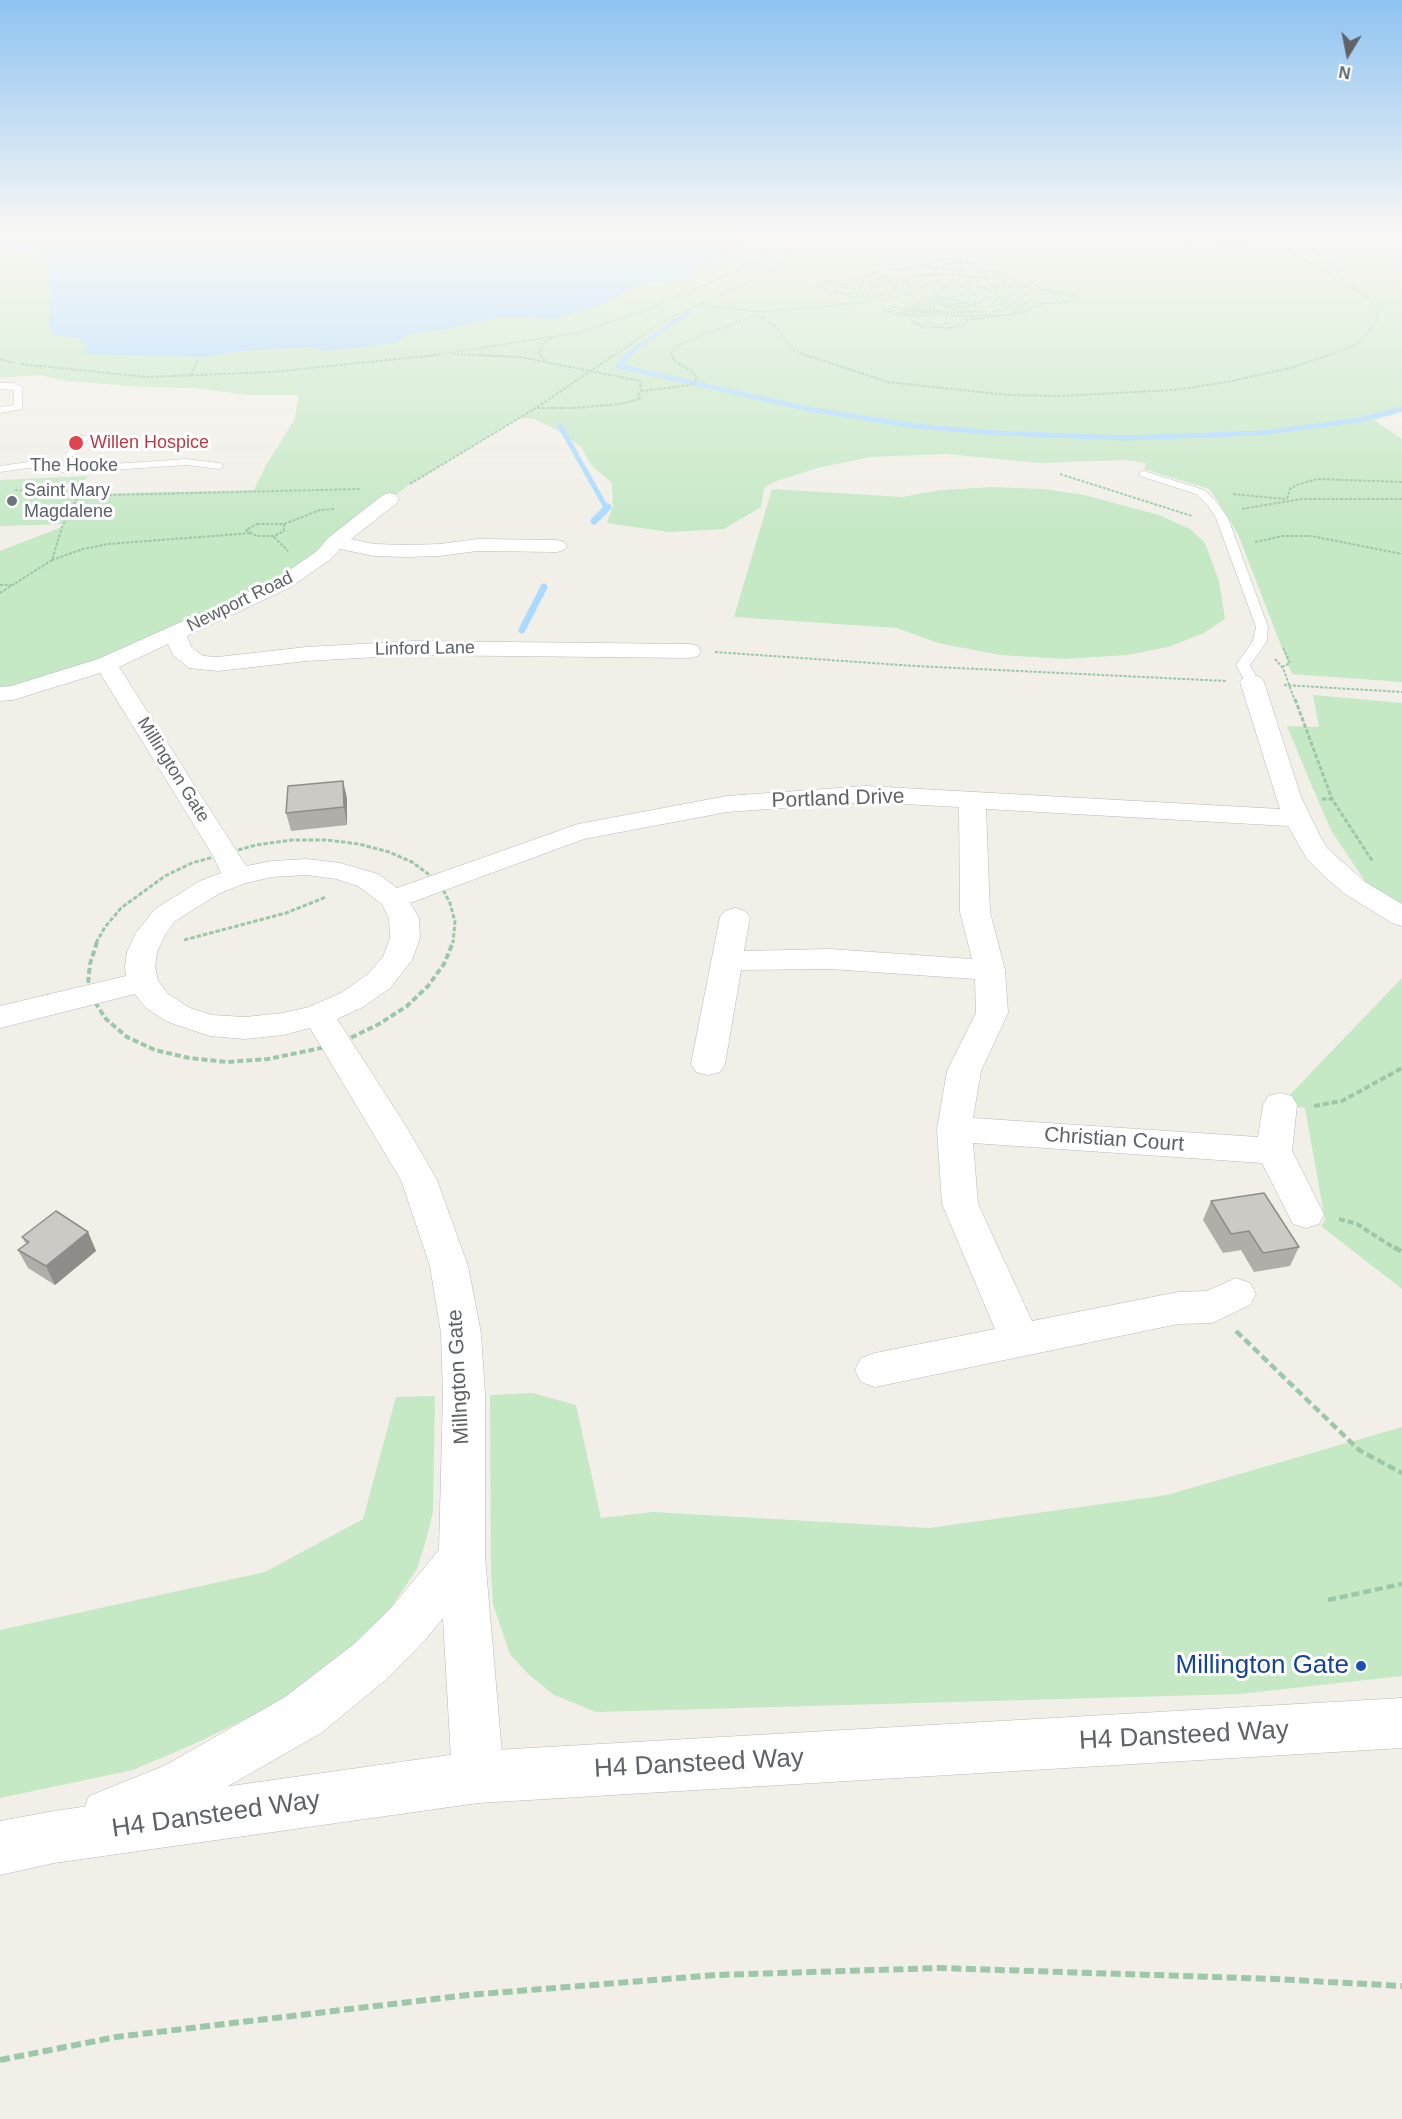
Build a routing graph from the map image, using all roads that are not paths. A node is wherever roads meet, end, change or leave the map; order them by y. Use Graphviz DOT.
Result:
graph roads {
  1 [pos="0,386"];
  2 [pos="0,410"];
  3 [pos="85,437"];
  4 [pos="71,454"];
  5 [pos="219,466"];
  6 [pos="0,469"];
  7 [pos="1144,474"];
  8 [pos="396,492"];
  9 [pos="335,542"];
  10 [pos="557,546"];
  11 [pos="175,634"];
  12 [pos="690,651"];
  13 [pos="106,664"];
  14 [pos="1252,682"];
  15 [pos="0,694"];
  16 [pos="972,800"];
  17 [pos="1296,818"];
  18 [pos="231,865"];
  19 [pos="394,900"];
  20 [pos="735,917"];
  21 [pos="1402,917"];
  22 [pos="728,961"];
  23 [pos="990,970"];
  24 [pos="144,982"];
  25 [pos="0,1017"];
  26 [pos="328,1030"];
  27 [pos="708,1064"];
  28 [pos="1280,1105"];
  29 [pos="954,1129"];
  30 [pos="1274,1151"];
  31 [pos="1306,1214"];
  32 [pos="1224,1301"];
  33 [pos="1020,1340"];
  34 [pos="874,1370"];
  35 [pos="462,1557"];
  36 [pos="1402,1723"];
  37 [pos="478,1777"];
  38 [pos="54,1837"];
  39 [pos="0,1848"];
  1 -- 2 [label="lane"];
  3 -- 4 [label="lane"];
  5 -- 6 [label="lane, The Hooke"];
  7 -- 14 [label="lane"];
  8 -- 9 [label="street, Newport Road"];
  9 -- 10 [label="street"];
  9 -- 11 [label="street, Newport Road"];
  11 -- 12 [label="street, Linford Lane"];
  11 -- 13 [label="street, Newport Road"];
  13 -- 15 [label="street, Newport Road"];
  13 -- 18 [label="street, Millington Gate"];
  14 -- 17 [label="street"];
  16 -- 17 [label="street, Portland Drive"];
  16 -- 19 [label="street, Portland Drive"];
  16 -- 23 [label="street"];
  17 -- 21 [label="street"];
  18 -- 19 [label="street"];
  18 -- 24 [label="street"];
  19 -- 26 [label="street"];
  20 -- 22 [label="street"];
  22 -- 23 [label="street"];
  22 -- 27 [label="street"];
  23 -- 29 [label="street"];
  24 -- 25 [label="street"];
  24 -- 26 [label="street"];
  26 -- 35 [label="street, Millngton Gate"];
  28 -- 30 [label="street"];
  29 -- 30 [label="street, Christian Court"];
  29 -- 33 [label="street"];
  30 -- 31 [label="street"];
  32 -- 33 [label="street"];
  33 -- 34 [label="street"];
  35 -- 37 [label="street, Millngton Gate"];
  35 -- 38 [label="street"];
  36 -- 37 [label="street, H4 Dansteed Way"];
  37 -- 38 [label="street, H4 Dansteed Way"];
  38 -- 39 [label="street, H4 Dansteed Way"];
}
